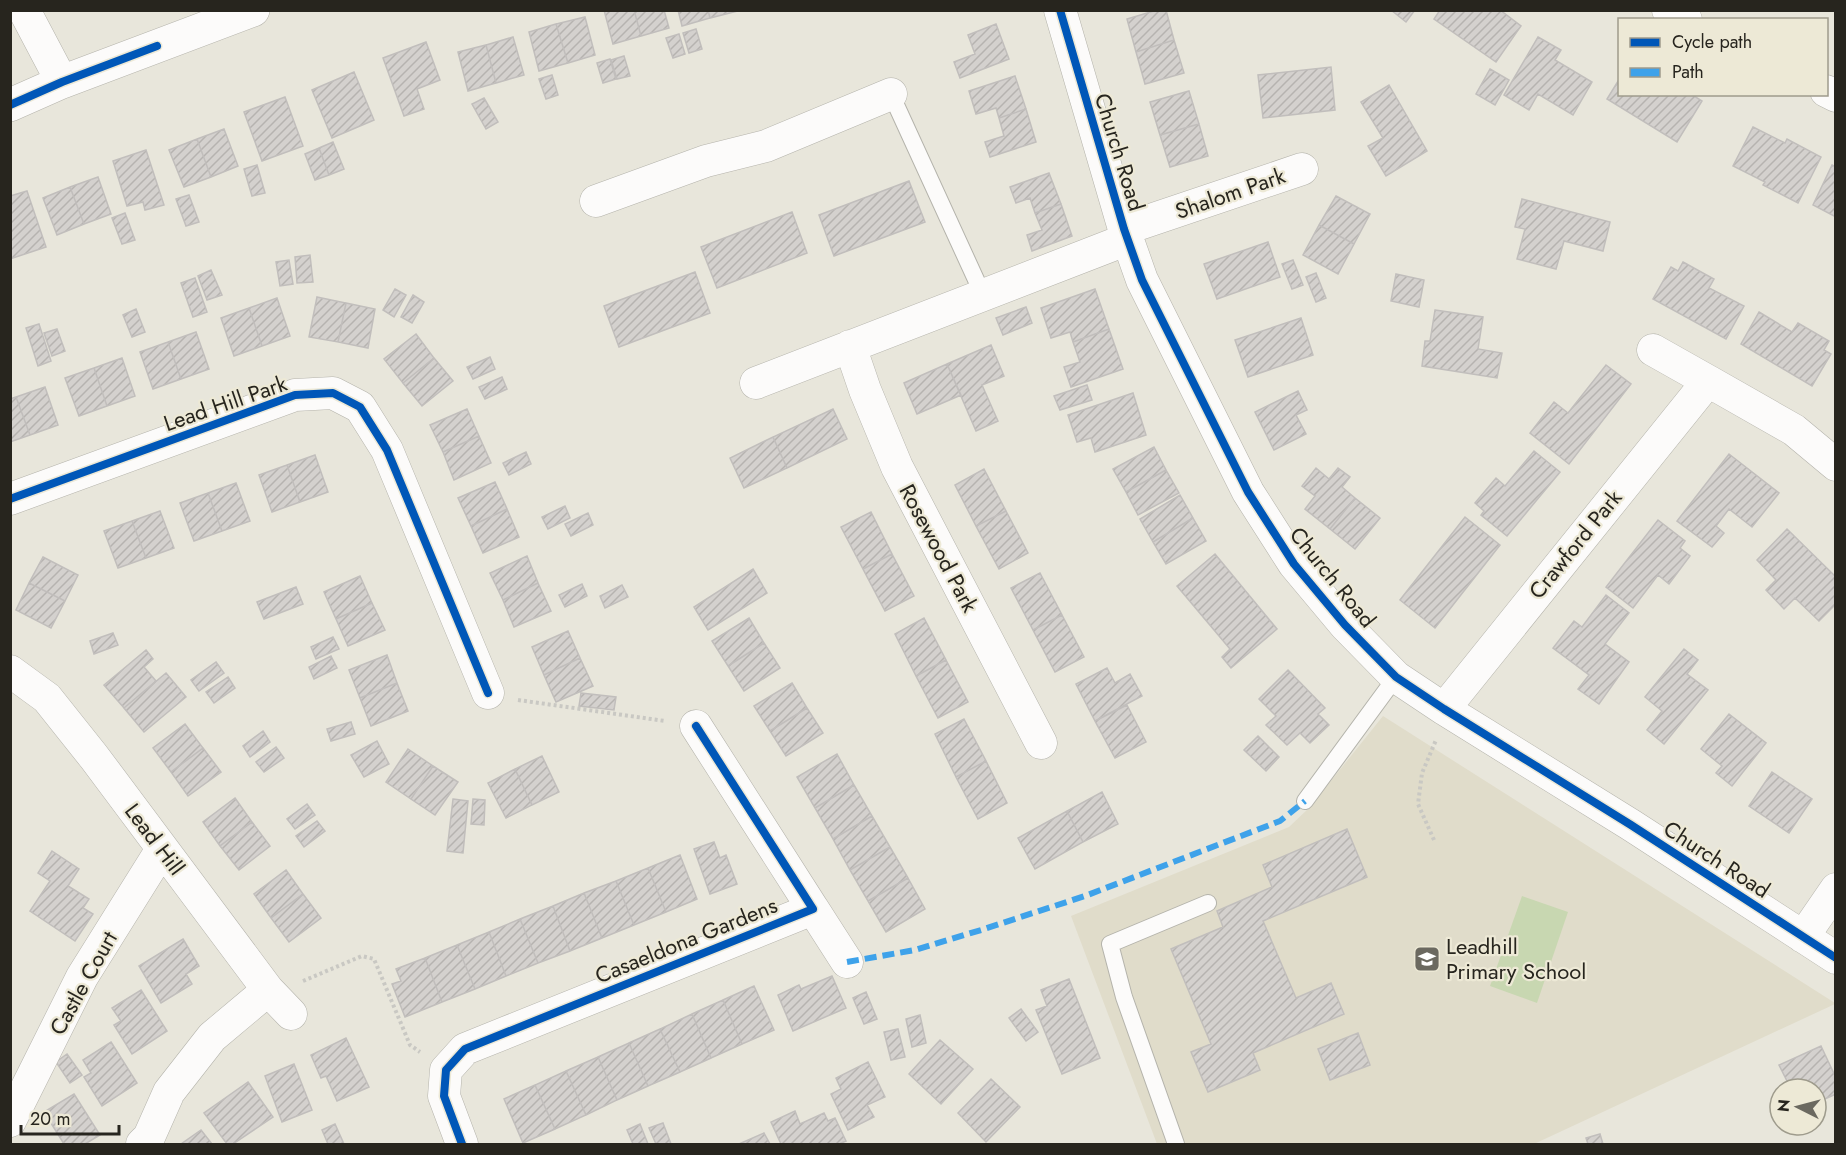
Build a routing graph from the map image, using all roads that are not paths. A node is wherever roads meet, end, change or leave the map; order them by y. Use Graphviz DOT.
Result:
graph roads {
  1 [pos="24,10"];
  2 [pos="253,10"];
  3 [pos="1060,10"];
  4 [pos="1668,10"];
  5 [pos="1682,18"];
  6 [pos="62,82"];
  7 [pos="891,94"];
  8 [pos="10,105"];
  9 [pos="1302,169"];
  10 [pos="596,201"];
  11 [pos="1126,234"];
  12 [pos="983,295"];
  13 [pos="850,346"];
  14 [pos="1653,350"];
  15 [pos="1708,381"];
  16 [pos="756,383"];
  17 [pos="1836,465"];
  18 [pos="10,499"];
  19 [pos="10,671"];
  20 [pos="1396,677"];
  21 [pos="488,693"];
  22 [pos="1448,711"];
  23 [pos="696,726"];
  24 [pos="1041,743"];
  25 [pos="1305,801"];
  26 [pos="162,849"];
  27 [pos="1836,889"];
  28 [pos="1208,903"];
  29 [pos="813,909"];
  30 [pos="1803,937"];
  31 [pos="1836,958"];
  32 [pos="847,962"];
  33 [pos="268,990"];
  34 [pos="291,1014"];
  35 [pos="10,1121"];
  36 [pos="142,1144"];
  37 [pos="462,1144"];
  38 [pos="1176,1144"];
  1 -- 6 [label="street"];
  2 -- 6 [label="main road"];
  3 -- 11 [label="street, Church Road"];
  4 -- 5 [label="street"];
  6 -- 8 [label="main road"];
  7 -- 10 [label="street"];
  7 -- 12 [label="lane"];
  9 -- 11 [label="street, Shalom Park"];
  11 -- 12 [label="street"];
  11 -- 20 [label="street, Church Road"];
  12 -- 13 [label="street"];
  13 -- 16 [label="street"];
  13 -- 24 [label="street, Rosewood Park"];
  14 -- 15 [label="street"];
  15 -- 17 [label="street"];
  15 -- 22 [label="street, Crawford Park"];
  18 -- 21 [label="street, Lead Hill Park"];
  19 -- 26 [label="street, Lead Hill"];
  20 -- 22 [label="street, Church Road"];
  20 -- 25 [label="lane"];
  22 -- 30 [label="street, Church Road"];
  23 -- 29 [label="street, Casaeldona Gardens"];
  26 -- 33 [label="street, Lead Hill"];
  26 -- 35 [label="street, Castle Court"];
  27 -- 30 [label="street"];
  28 -- 38 [label="lane"];
  29 -- 32 [label="street, Casaeldona Gardens"];
  29 -- 37 [label="street, Casaeldona Gardens"];
  30 -- 31 [label="street, Church Road"];
  33 -- 34 [label="street, Lead Hill"];
  33 -- 36 [label="street"];
}
